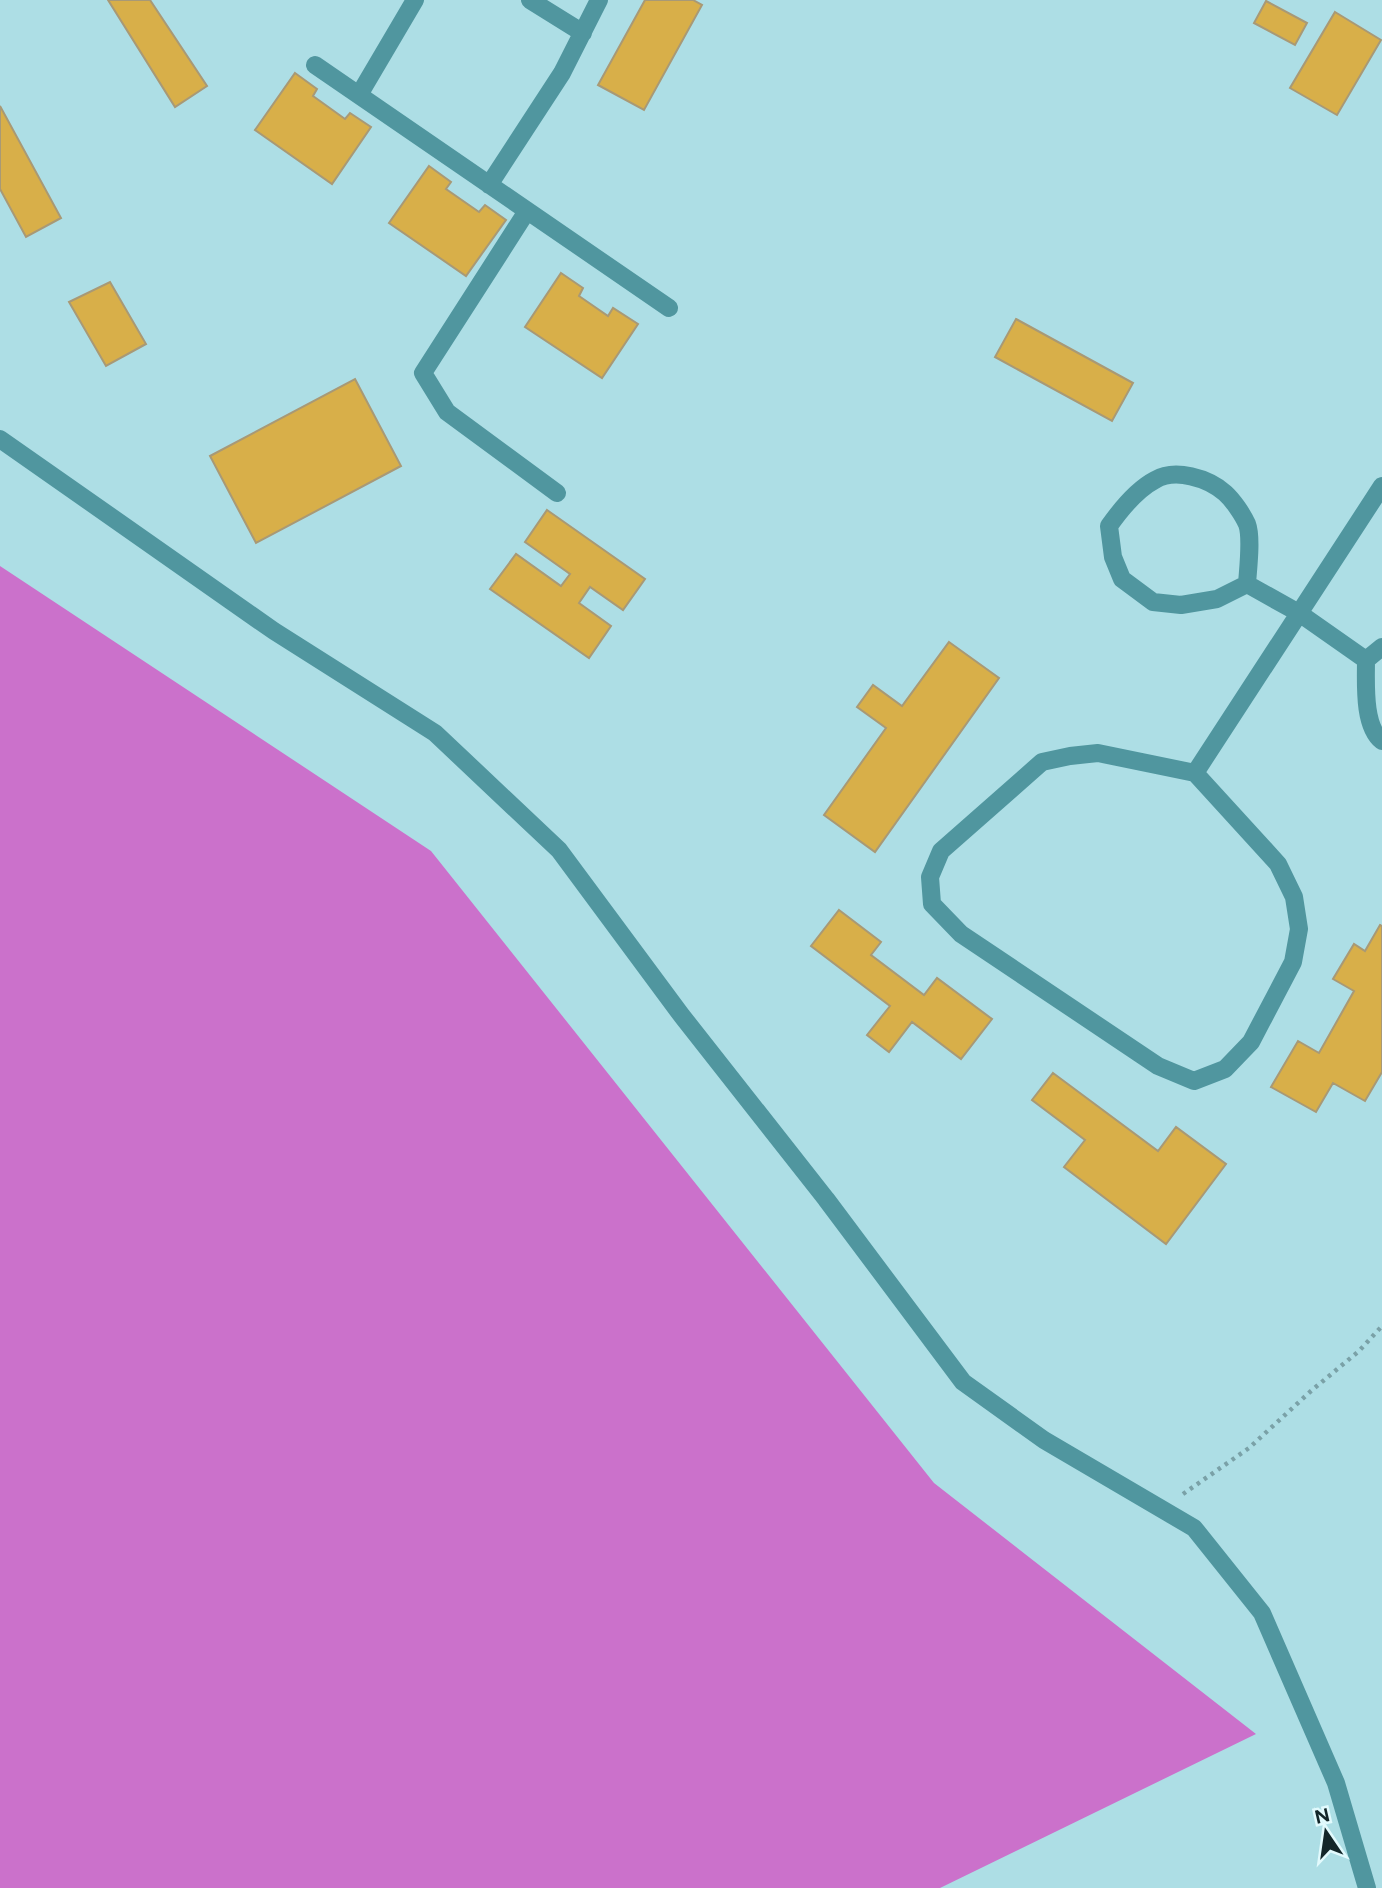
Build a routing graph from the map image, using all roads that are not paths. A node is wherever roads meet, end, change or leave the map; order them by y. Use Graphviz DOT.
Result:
graph roads {
  1 [pos="415,0"];
  2 [pos="530,0"];
  3 [pos="599,0"];
  4 [pos="583,33"];
  5 [pos="315,65"];
  6 [pos="359,95"];
  7 [pos="489,185"];
  8 [pos="527,211"];
  9 [pos="669,308"];
  10 [pos="0,439"];
  11 [pos="1382,486"];
  12 [pos="557,493"];
  13 [pos="1247,584"];
  14 [pos="1299,613"];
  15 [pos="1382,647"];
  16 [pos="1366,660"];
  17 [pos="1382,741"];
  18 [pos="1195,773"];
  19 [pos="1367,1888"];
  1 -- 6 [label="lane"];
  2 -- 4 [label="lane"];
  3 -- 4 [label="lane"];
  4 -- 7 [label="lane"];
  5 -- 6 [label="lane"];
  6 -- 7 [label="lane"];
  7 -- 8 [label="lane"];
  8 -- 9 [label="lane"];
  8 -- 12 [label="lane"];
  10 -- 19 [label="lane"];
  11 -- 14 [label="lane"];
  13 -- 13 [label="lane"];
  13 -- 14 [label="lane"];
  14 -- 16 [label="lane"];
  14 -- 18 [label="lane"];
  15 -- 16 [label="lane"];
  16 -- 17 [label="lane"];
  18 -- 18 [label="lane"];
}
